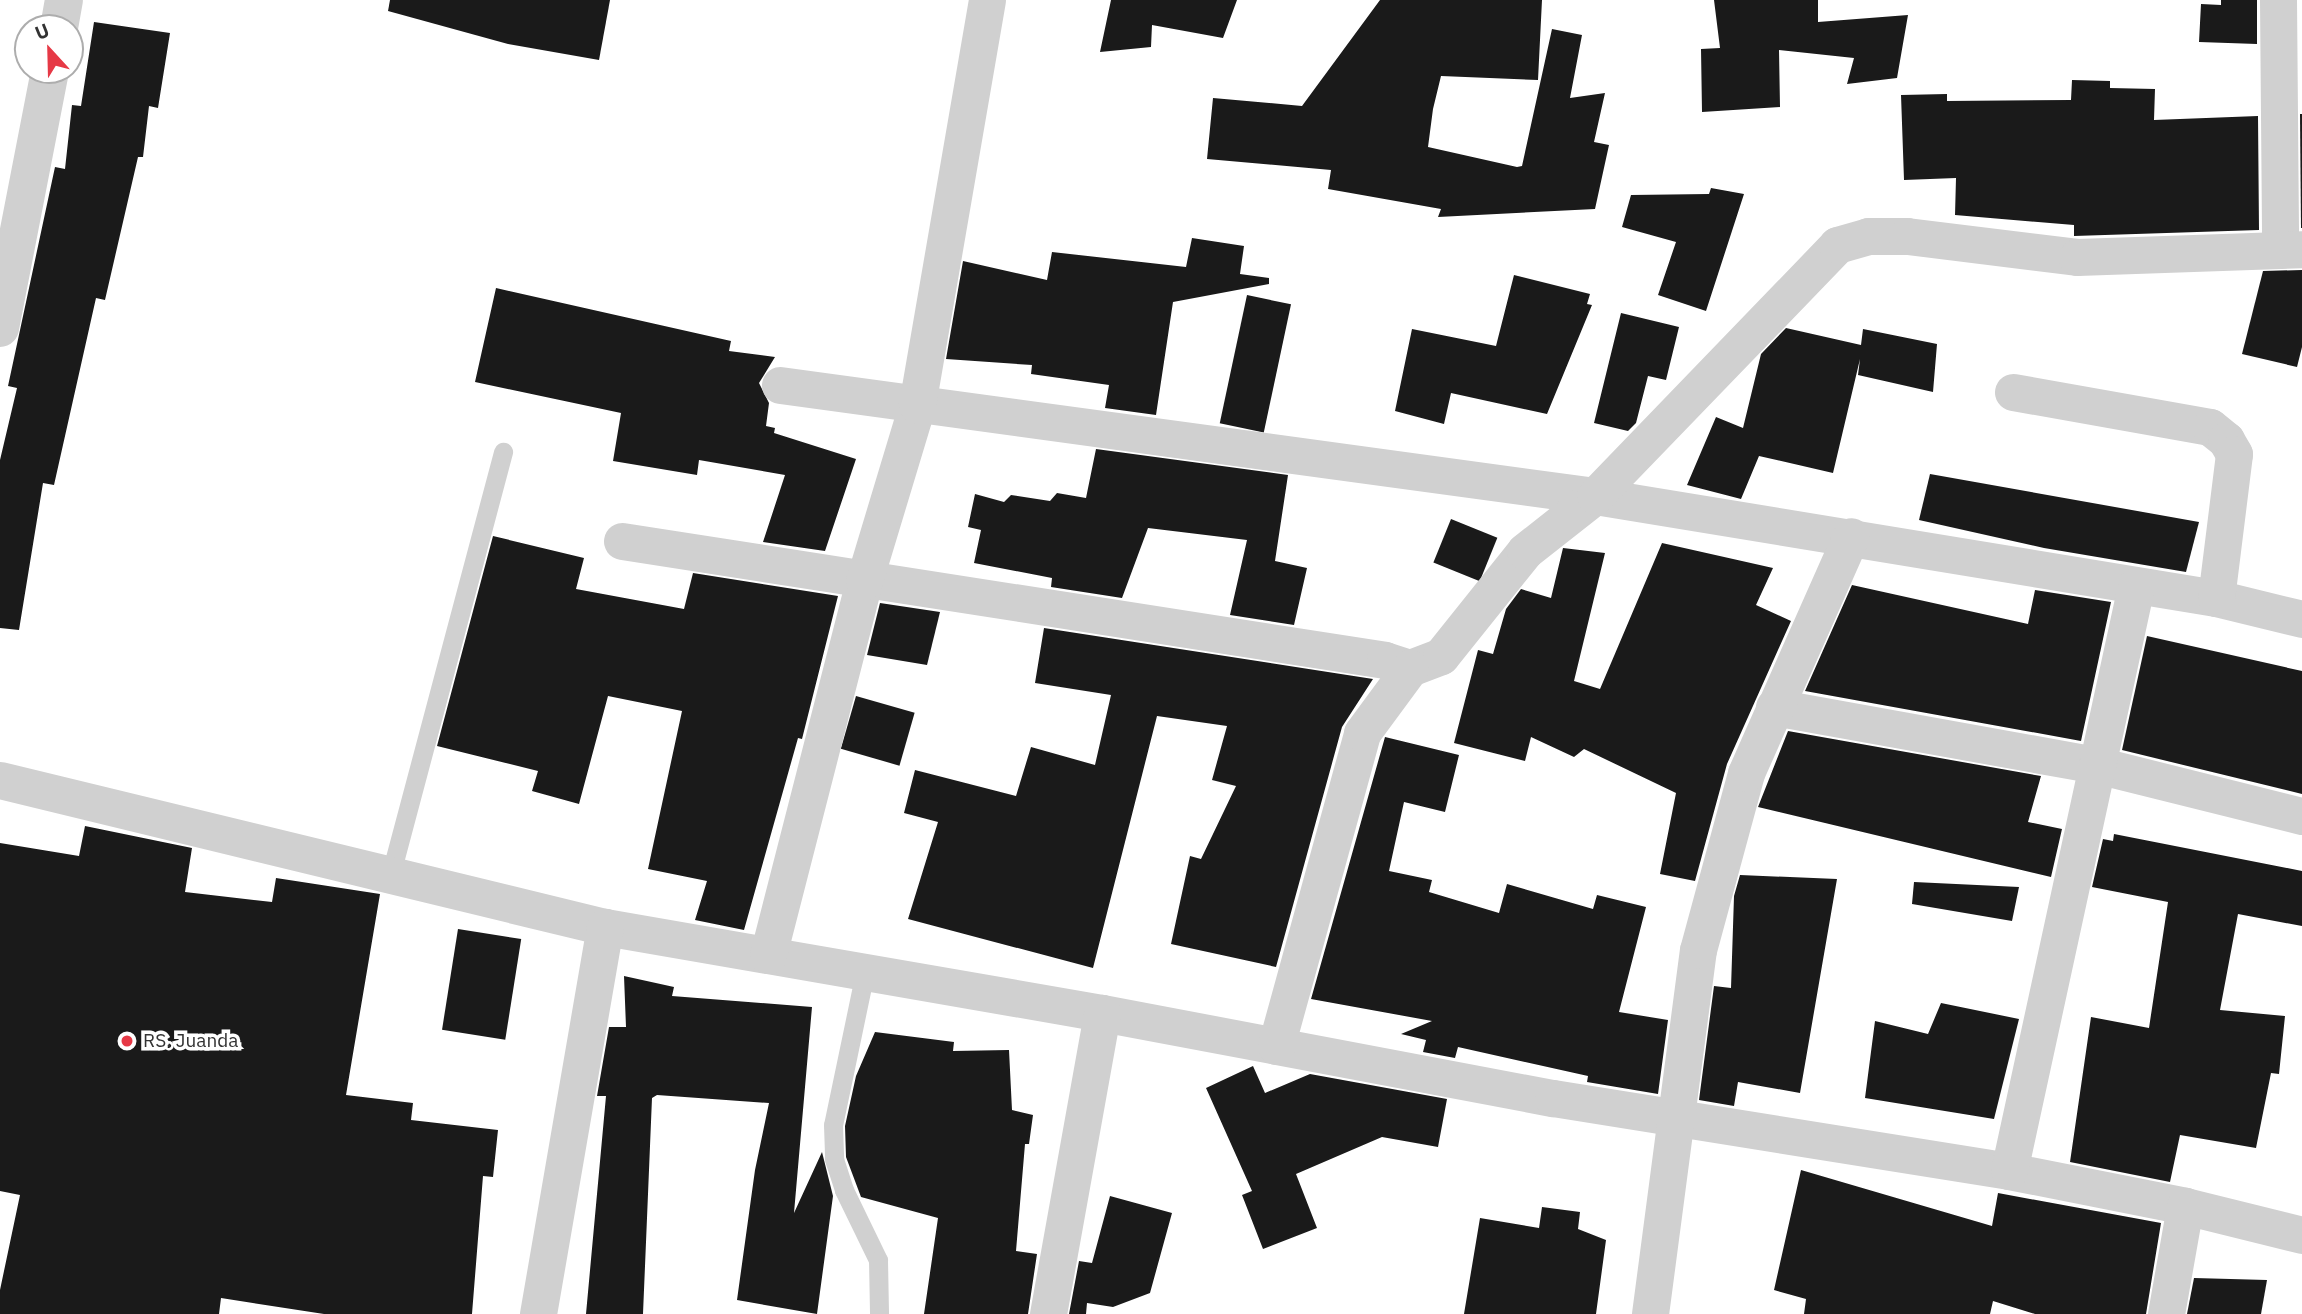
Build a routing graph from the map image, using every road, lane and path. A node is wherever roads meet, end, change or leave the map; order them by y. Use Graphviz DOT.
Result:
graph roads {
  1 [pos="987,0"];
  2 [pos="2278,0"];
  3 [pos="47,84"];
  4 [pos="2291,250"];
  5 [pos="0,328"];
  6 [pos="780,385"];
  7 [pos="2012,392"];
  8 [pos="917,405"];
  9 [pos="503,453"];
  10 [pos="1595,496"];
  11 [pos="1851,536"];
  12 [pos="622,541"];
  13 [pos="864,581"];
  14 [pos="2136,586"];
  15 [pos="2216,598"];
  16 [pos="2302,619"];
  17 [pos="1410,668"];
  18 [pos="1774,707"];
  19 [pos="2097,765"];
  20 [pos="0,780"];
  21 [pos="2302,816"];
  22 [pos="391,873"];
  23 [pos="605,927"];
  24 [pos="768,955"];
  25 [pos="865,972"];
  26 [pos="1102,1013"];
  27 [pos="1276,1046"];
  28 [pos="1677,1119"];
  29 [pos="2009,1171"];
  30 [pos="2185,1206"];
  31 [pos="2302,1235"];
  32 [pos="538,1314"];
  33 [pos="879,1314"];
  34 [pos="1048,1314"];
  35 [pos="1650,1314"];
  36 [pos="2166,1314"];
  1 -- 8 [label="street"];
  2 -- 4 [label="street"];
  3 -- 5 [label="street"];
  4 -- 10 [label="street"];
  6 -- 8 [label="street"];
  7 -- 15 [label="street"];
  8 -- 10 [label="street"];
  8 -- 13 [label="street"];
  9 -- 22 [label="lane"];
  10 -- 11 [label="street"];
  10 -- 17 [label="street"];
  11 -- 14 [label="street"];
  11 -- 18 [label="street"];
  12 -- 13 [label="street"];
  13 -- 17 [label="street"];
  13 -- 24 [label="street"];
  14 -- 15 [label="street"];
  14 -- 19 [label="street"];
  15 -- 16 [label="street"];
  17 -- 27 [label="street"];
  18 -- 19 [label="street"];
  18 -- 28 [label="street"];
  19 -- 21 [label="street"];
  19 -- 29 [label="street"];
  20 -- 22 [label="street"];
  22 -- 23 [label="street"];
  23 -- 24 [label="street"];
  23 -- 32 [label="street"];
  24 -- 25 [label="street"];
  25 -- 26 [label="street"];
  25 -- 33 [label="lane"];
  26 -- 27 [label="street"];
  26 -- 34 [label="street"];
  27 -- 28 [label="street"];
  28 -- 29 [label="street"];
  28 -- 35 [label="street"];
  29 -- 30 [label="street"];
  30 -- 31 [label="street"];
  30 -- 36 [label="street"];
}
